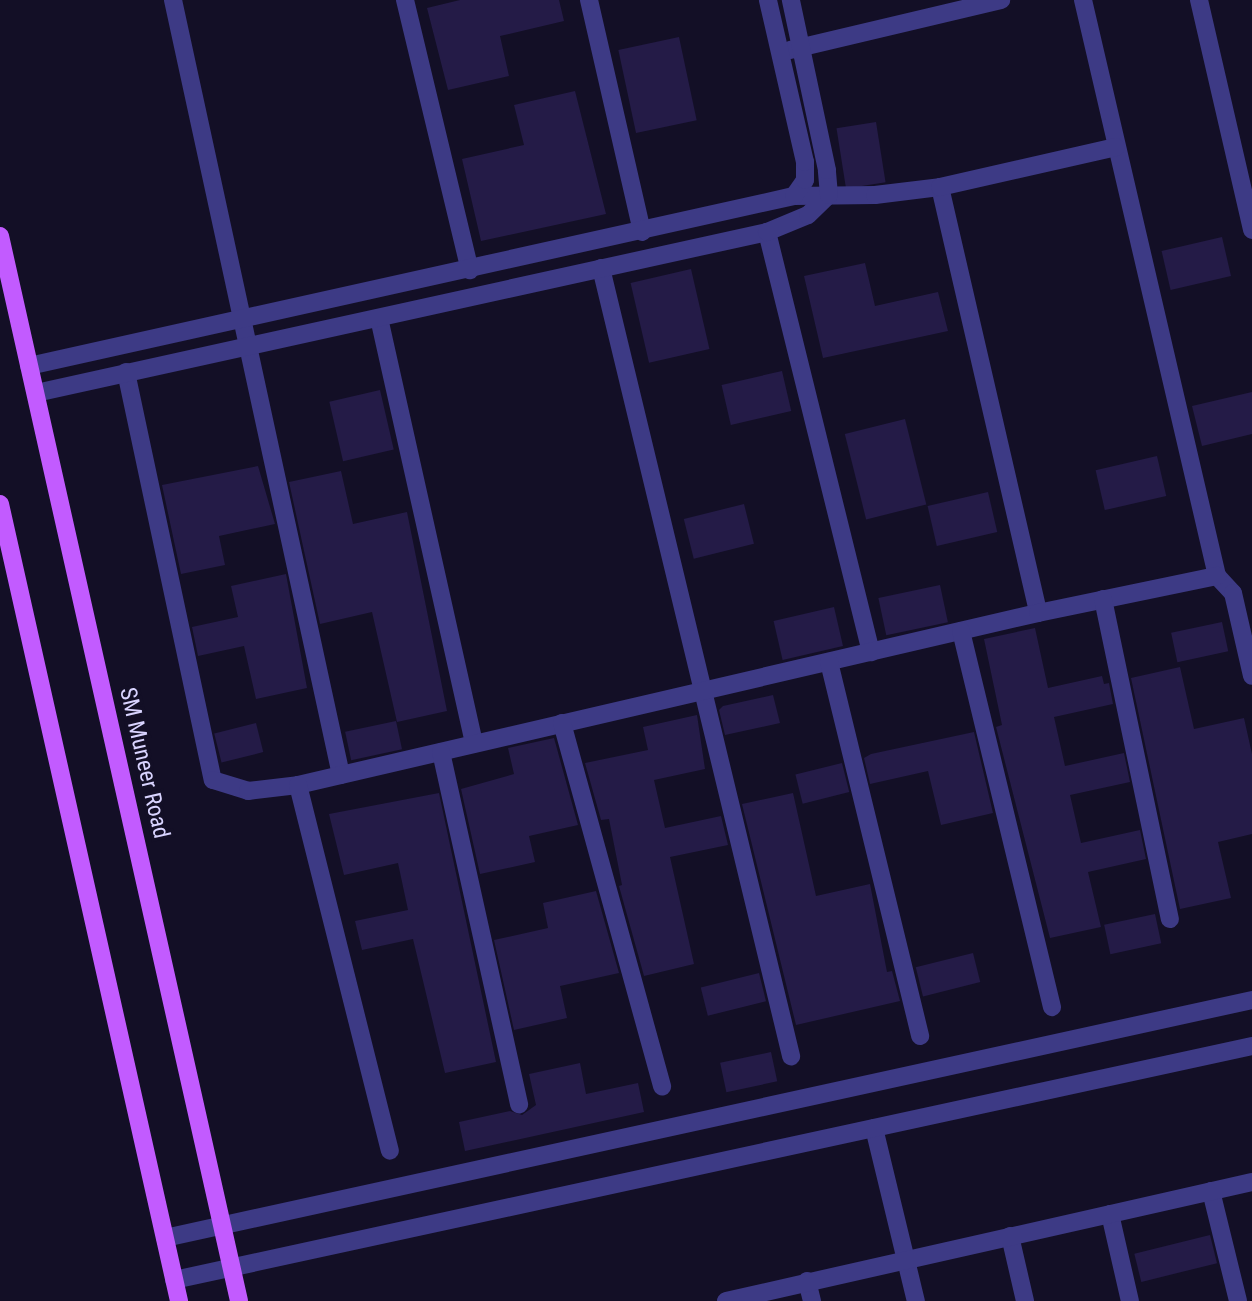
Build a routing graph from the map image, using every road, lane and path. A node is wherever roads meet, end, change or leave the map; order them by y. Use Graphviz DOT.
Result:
graph roads {
  1 [pos="173,0"];
  2 [pos="405,0"];
  3 [pos="589,0"];
  4 [pos="768,0"];
  5 [pos="791,0"];
  6 [pos="1001,0"];
  7 [pos="1083,0"];
  8 [pos="1199,0"];
  9 [pos="801,46"];
  10 [pos="780,53"];
  11 [pos="1116,147"];
  12 [pos="940,187"];
  13 [pos="829,195"];
  14 [pos="794,196"];
  15 [pos="1252,230"];
  16 [pos="642,232"];
  17 [pos="767,232"];
  18 [pos="0,236"];
  19 [pos="601,268"];
  20 [pos="470,270"];
  21 [pos="241,317"];
  22 [pos="379,318"];
  23 [pos="247,348"];
  24 [pos="29,366"];
  25 [pos="125,372"];
  26 [pos="36,393"];
  27 [pos="0,504"];
  28 [pos="1217,576"];
  29 [pos="1103,599"];
  30 [pos="1038,613"];
  31 [pos="961,631"];
  32 [pos="871,652"];
  33 [pos="830,662"];
  34 [pos="1252,676"];
  35 [pos="702,691"];
  36 [pos="562,723"];
  37 [pos="474,744"];
  38 [pos="441,752"];
  39 [pos="341,775"];
  40 [pos="298,785"];
  41 [pos="1170,919"];
  42 [pos="1252,1000"];
  43 [pos="1052,1007"];
  44 [pos="920,1036"];
  45 [pos="1252,1046"];
  46 [pos="791,1056"];
  47 [pos="662,1087"];
  48 [pos="519,1104"];
  49 [pos="874,1128"];
  50 [pos="390,1151"];
  51 [pos="1252,1182"];
  52 [pos="1211,1191"];
  53 [pos="1110,1214"];
  54 [pos="223,1225"];
  55 [pos="1010,1236"];
  56 [pos="165,1238"];
  57 [pos="907,1260"];
  58 [pos="231,1268"];
  59 [pos="174,1280"];
  60 [pos="807,1281"];
  61 [pos="178,1301"];
  62 [pos="239,1301"];
  63 [pos="726,1301"];
  64 [pos="812,1301"];
  65 [pos="916,1301"];
  66 [pos="1025,1301"];
  67 [pos="1130,1301"];
  68 [pos="1238,1301"];
  1 -- 21 [label="street"];
  2 -- 20 [label="street"];
  3 -- 16 [label="street"];
  4 -- 10 [label="street"];
  5 -- 9 [label="street"];
  6 -- 9 [label="street"];
  7 -- 11 [label="street"];
  8 -- 15 [label="street"];
  9 -- 10 [label="street"];
  9 -- 13 [label="street"];
  10 -- 14 [label="street"];
  11 -- 12 [label="street"];
  11 -- 28 [label="street"];
  12 -- 13 [label="street"];
  12 -- 30 [label="street"];
  13 -- 14 [label="street"];
  13 -- 17 [label="street"];
  14 -- 16 [label="street"];
  16 -- 20 [label="street"];
  17 -- 19 [label="street"];
  17 -- 32 [label="street"];
  18 -- 24 [label="main road, SM Muneer Road"];
  19 -- 22 [label="street"];
  19 -- 35 [label="street"];
  20 -- 21 [label="street"];
  21 -- 23 [label="street"];
  21 -- 24 [label="street"];
  22 -- 23 [label="street"];
  22 -- 37 [label="street"];
  23 -- 25 [label="street"];
  23 -- 39 [label="street"];
  24 -- 26 [label="main road, SM Muneer Road"];
  25 -- 26 [label="street"];
  25 -- 40 [label="street"];
  26 -- 54 [label="main road, SM Muneer Road"];
  27 -- 56 [label="main road"];
  28 -- 29 [label="street"];
  28 -- 34 [label="street"];
  29 -- 30 [label="street"];
  29 -- 41 [label="street"];
  30 -- 31 [label="street"];
  31 -- 32 [label="street"];
  31 -- 43 [label="street"];
  32 -- 33 [label="street"];
  33 -- 35 [label="street"];
  33 -- 44 [label="street"];
  35 -- 36 [label="street"];
  35 -- 46 [label="street"];
  36 -- 37 [label="street"];
  36 -- 47 [label="street"];
  37 -- 38 [label="street"];
  38 -- 39 [label="street"];
  38 -- 48 [label="street"];
  39 -- 40 [label="street"];
  40 -- 50 [label="street"];
  42 -- 54 [label="street"];
  45 -- 49 [label="street"];
  49 -- 57 [label="street"];
  49 -- 58 [label="street"];
  51 -- 52 [label="street"];
  52 -- 53 [label="street"];
  52 -- 68 [label="street"];
  53 -- 55 [label="street"];
  53 -- 67 [label="street"];
  54 -- 56 [label="street"];
  54 -- 58 [label="main road, SM Muneer Road"];
  55 -- 57 [label="street"];
  55 -- 66 [label="street"];
  56 -- 59 [label="main road"];
  57 -- 60 [label="street"];
  57 -- 65 [label="street"];
  58 -- 59 [label="street"];
  58 -- 62 [label="main road, SM Muneer Road"];
  59 -- 61 [label="main road"];
  60 -- 63 [label="street"];
  60 -- 64 [label="street"];
}
